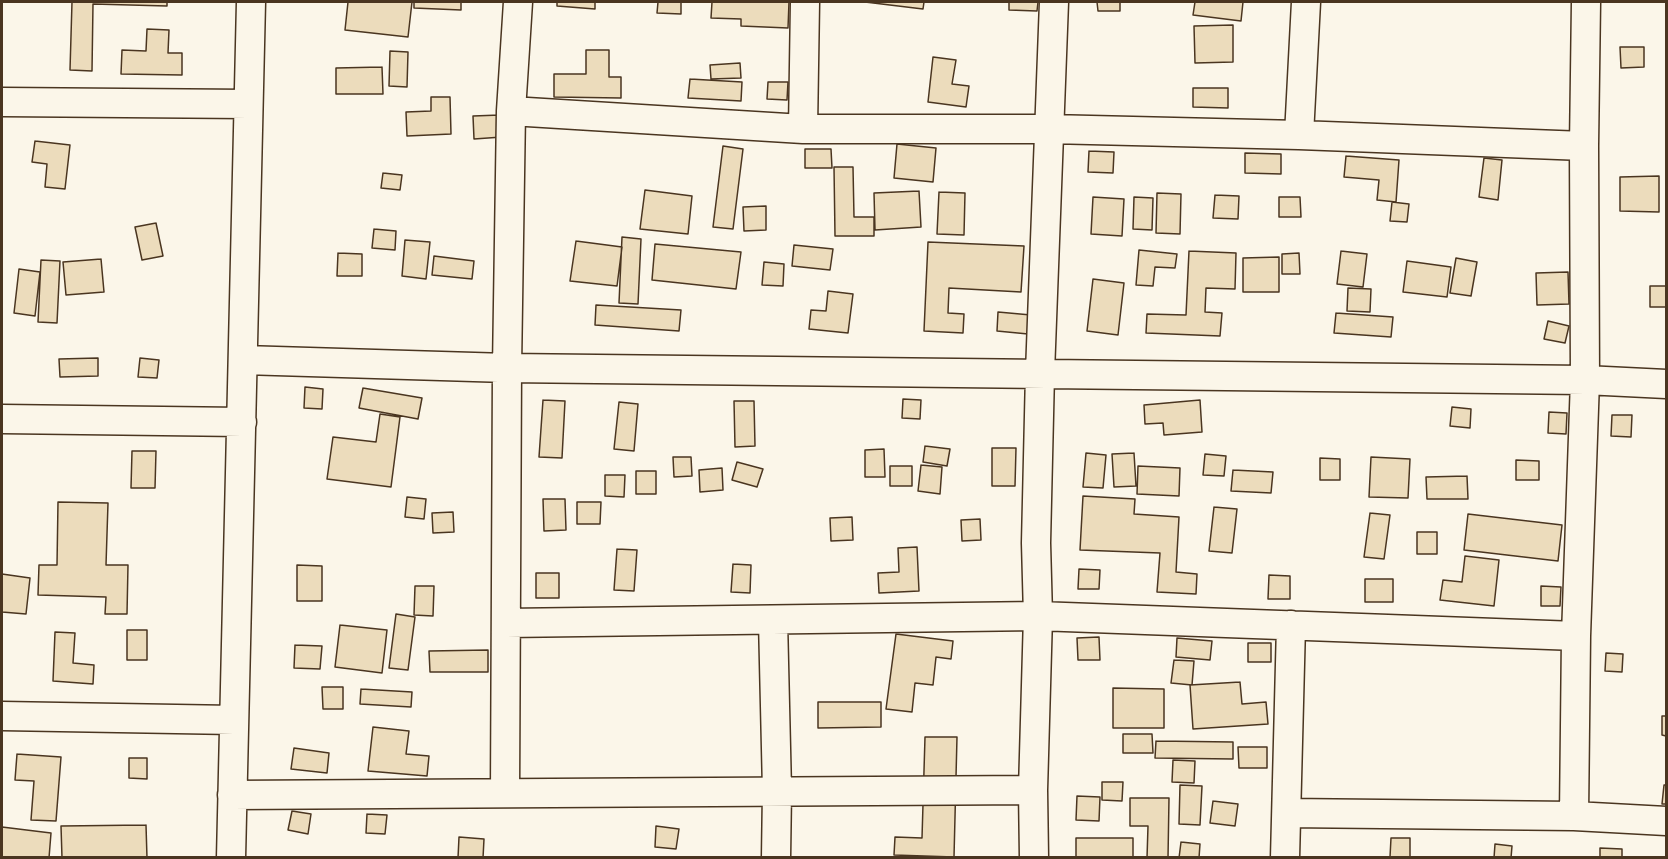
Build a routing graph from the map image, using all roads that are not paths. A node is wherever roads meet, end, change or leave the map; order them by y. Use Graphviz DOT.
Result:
graph roads {
  1 [pos="250,2"];
  2 [pos="518,2"];
  3 [pos="805,2"];
  4 [pos="1054,2"];
  5 [pos="1306,2"];
  6 [pos="1586,2"];
  7 [pos="2,102"];
  8 [pos="248,104"];
  9 [pos="511,111"];
  10 [pos="803,129"];
  11 [pos="1049,129"];
  12 [pos="1299,135"];
  13 [pos="1584,146"];
  14 [pos="243,360"];
  15 [pos="507,368"];
  16 [pos="1040,373"];
  17 [pos="1585,380"];
  18 [pos="1666,384"];
  19 [pos="2,419"];
  20 [pos="242,422"];
  21 [pos="1038,616"];
  22 [pos="772,620"];
  23 [pos="506,623"];
  24 [pos="1291,625"];
  25 [pos="1576,636"];
  26 [pos="2,716"];
  27 [pos="234,720"];
  28 [pos="1033,790"];
  29 [pos="777,791"];
  30 [pos="505,793"];
  31 [pos="232,795"];
  32 [pos="1287,813"];
  33 [pos="1575,816"];
  34 [pos="1666,821"];
  35 [pos="231,858"];
  36 [pos="776,858"];
  37 [pos="1034,858"];
  38 [pos="1285,858"];
  1 -- 8 [label="street"];
  2 -- 9 [label="street"];
  3 -- 10 [label="street"];
  4 -- 11 [label="street"];
  5 -- 12 [label="street"];
  6 -- 13 [label="street"];
  7 -- 8 [label="street"];
  8 -- 14 [label="street"];
  9 -- 10 [label="street"];
  9 -- 15 [label="street"];
  10 -- 11 [label="street"];
  11 -- 12 [label="street"];
  11 -- 16 [label="street"];
  12 -- 13 [label="street"];
  13 -- 17 [label="street"];
  14 -- 15 [label="street"];
  14 -- 20 [label="street"];
  15 -- 16 [label="street"];
  15 -- 23 [label="street"];
  16 -- 17 [label="street"];
  16 -- 21 [label="street"];
  17 -- 18 [label="street"];
  17 -- 25 [label="street"];
  19 -- 20 [label="street"];
  20 -- 27 [label="street"];
  21 -- 22 [label="street"];
  21 -- 24 [label="street"];
  21 -- 28 [label="street"];
  22 -- 23 [label="street"];
  22 -- 29 [label="street"];
  23 -- 30 [label="street"];
  24 -- 25 [label="street"];
  24 -- 32 [label="street"];
  25 -- 33 [label="street"];
  26 -- 27 [label="street"];
  27 -- 31 [label="street"];
  28 -- 29 [label="street"];
  28 -- 37 [label="street"];
  29 -- 30 [label="street"];
  29 -- 36 [label="street"];
  30 -- 31 [label="street"];
  31 -- 35 [label="street"];
  32 -- 33 [label="street"];
  32 -- 38 [label="street"];
  33 -- 34 [label="street"];
}
